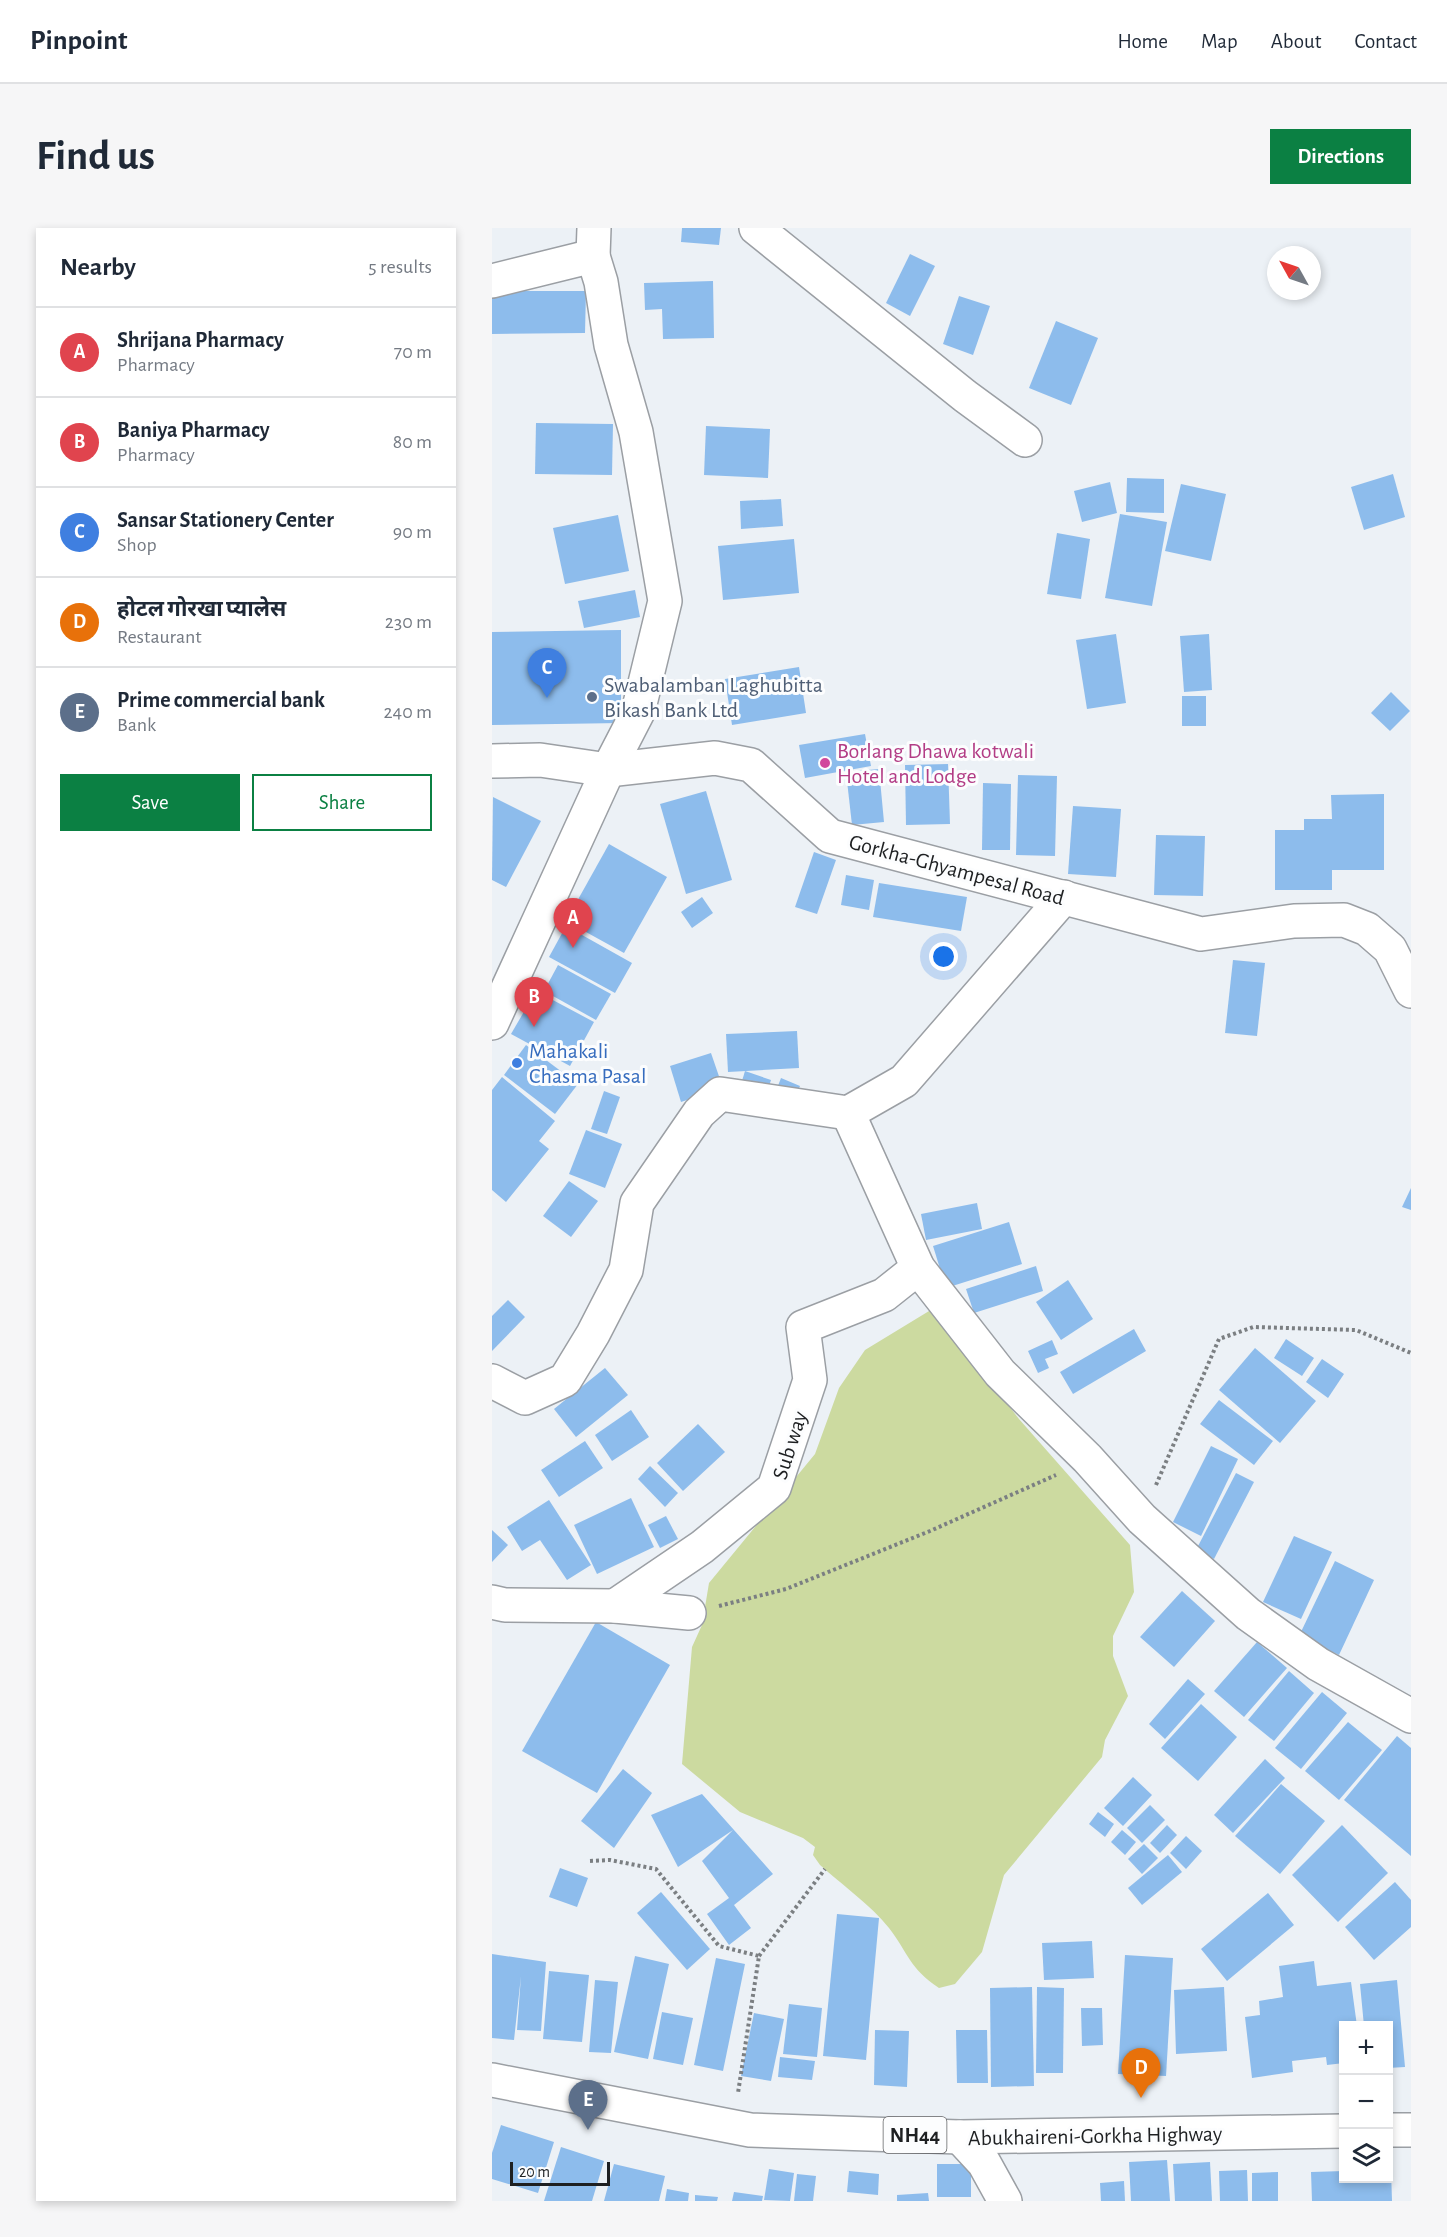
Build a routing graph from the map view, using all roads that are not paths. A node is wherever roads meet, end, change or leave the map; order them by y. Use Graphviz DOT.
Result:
graph roads {
  1 [pos="756,228"];
  2 [pos="594,242"];
  3 [pos="492,281"];
  4 [pos="1025,440"];
  5 [pos="492,761"];
  6 [pos="608,770"];
  7 [pos="1064,897"];
  8 [pos="1411,991"];
  9 [pos="492,1023"];
  10 [pos="848,1113"];
  11 [pos="918,1268"];
  12 [pos="492,1381"];
  13 [pos="492,1602"];
  14 [pos="615,1606"];
  15 [pos="689,1613"];
  16 [pos="1411,1716"];
  17 [pos="492,2080"];
  18 [pos="1393,2130"];
  19 [pos="1411,2130"];
  20 [pos="1339,2131"];
  21 [pos="960,2137"];
  22 [pos="1005,2201"];
  1 -- 4 [label="street"];
  2 -- 3 [label="street"];
  2 -- 6 [label="street"];
  5 -- 6 [label="street, Gorkha-Ghyampesal Road"];
  6 -- 7 [label="street, Gorkha-Ghyampesal Road"];
  6 -- 9 [label="street"];
  7 -- 8 [label="street, Gorkha-Ghyampesal Road"];
  7 -- 10 [label="street"];
  10 -- 11 [label="street"];
  10 -- 12 [label="street"];
  11 -- 14 [label="street, Sub way"];
  11 -- 16 [label="street"];
  13 -- 14 [label="street"];
  14 -- 15 [label="street"];
  17 -- 21 [label="street, Abukhaireni-Gorkha Highway / NH44"];
  18 -- 19 [label="street"];
  20 -- 21 [label="street, Abukhaireni-Gorkha Highway / NH44"];
  21 -- 22 [label="street"];
}
